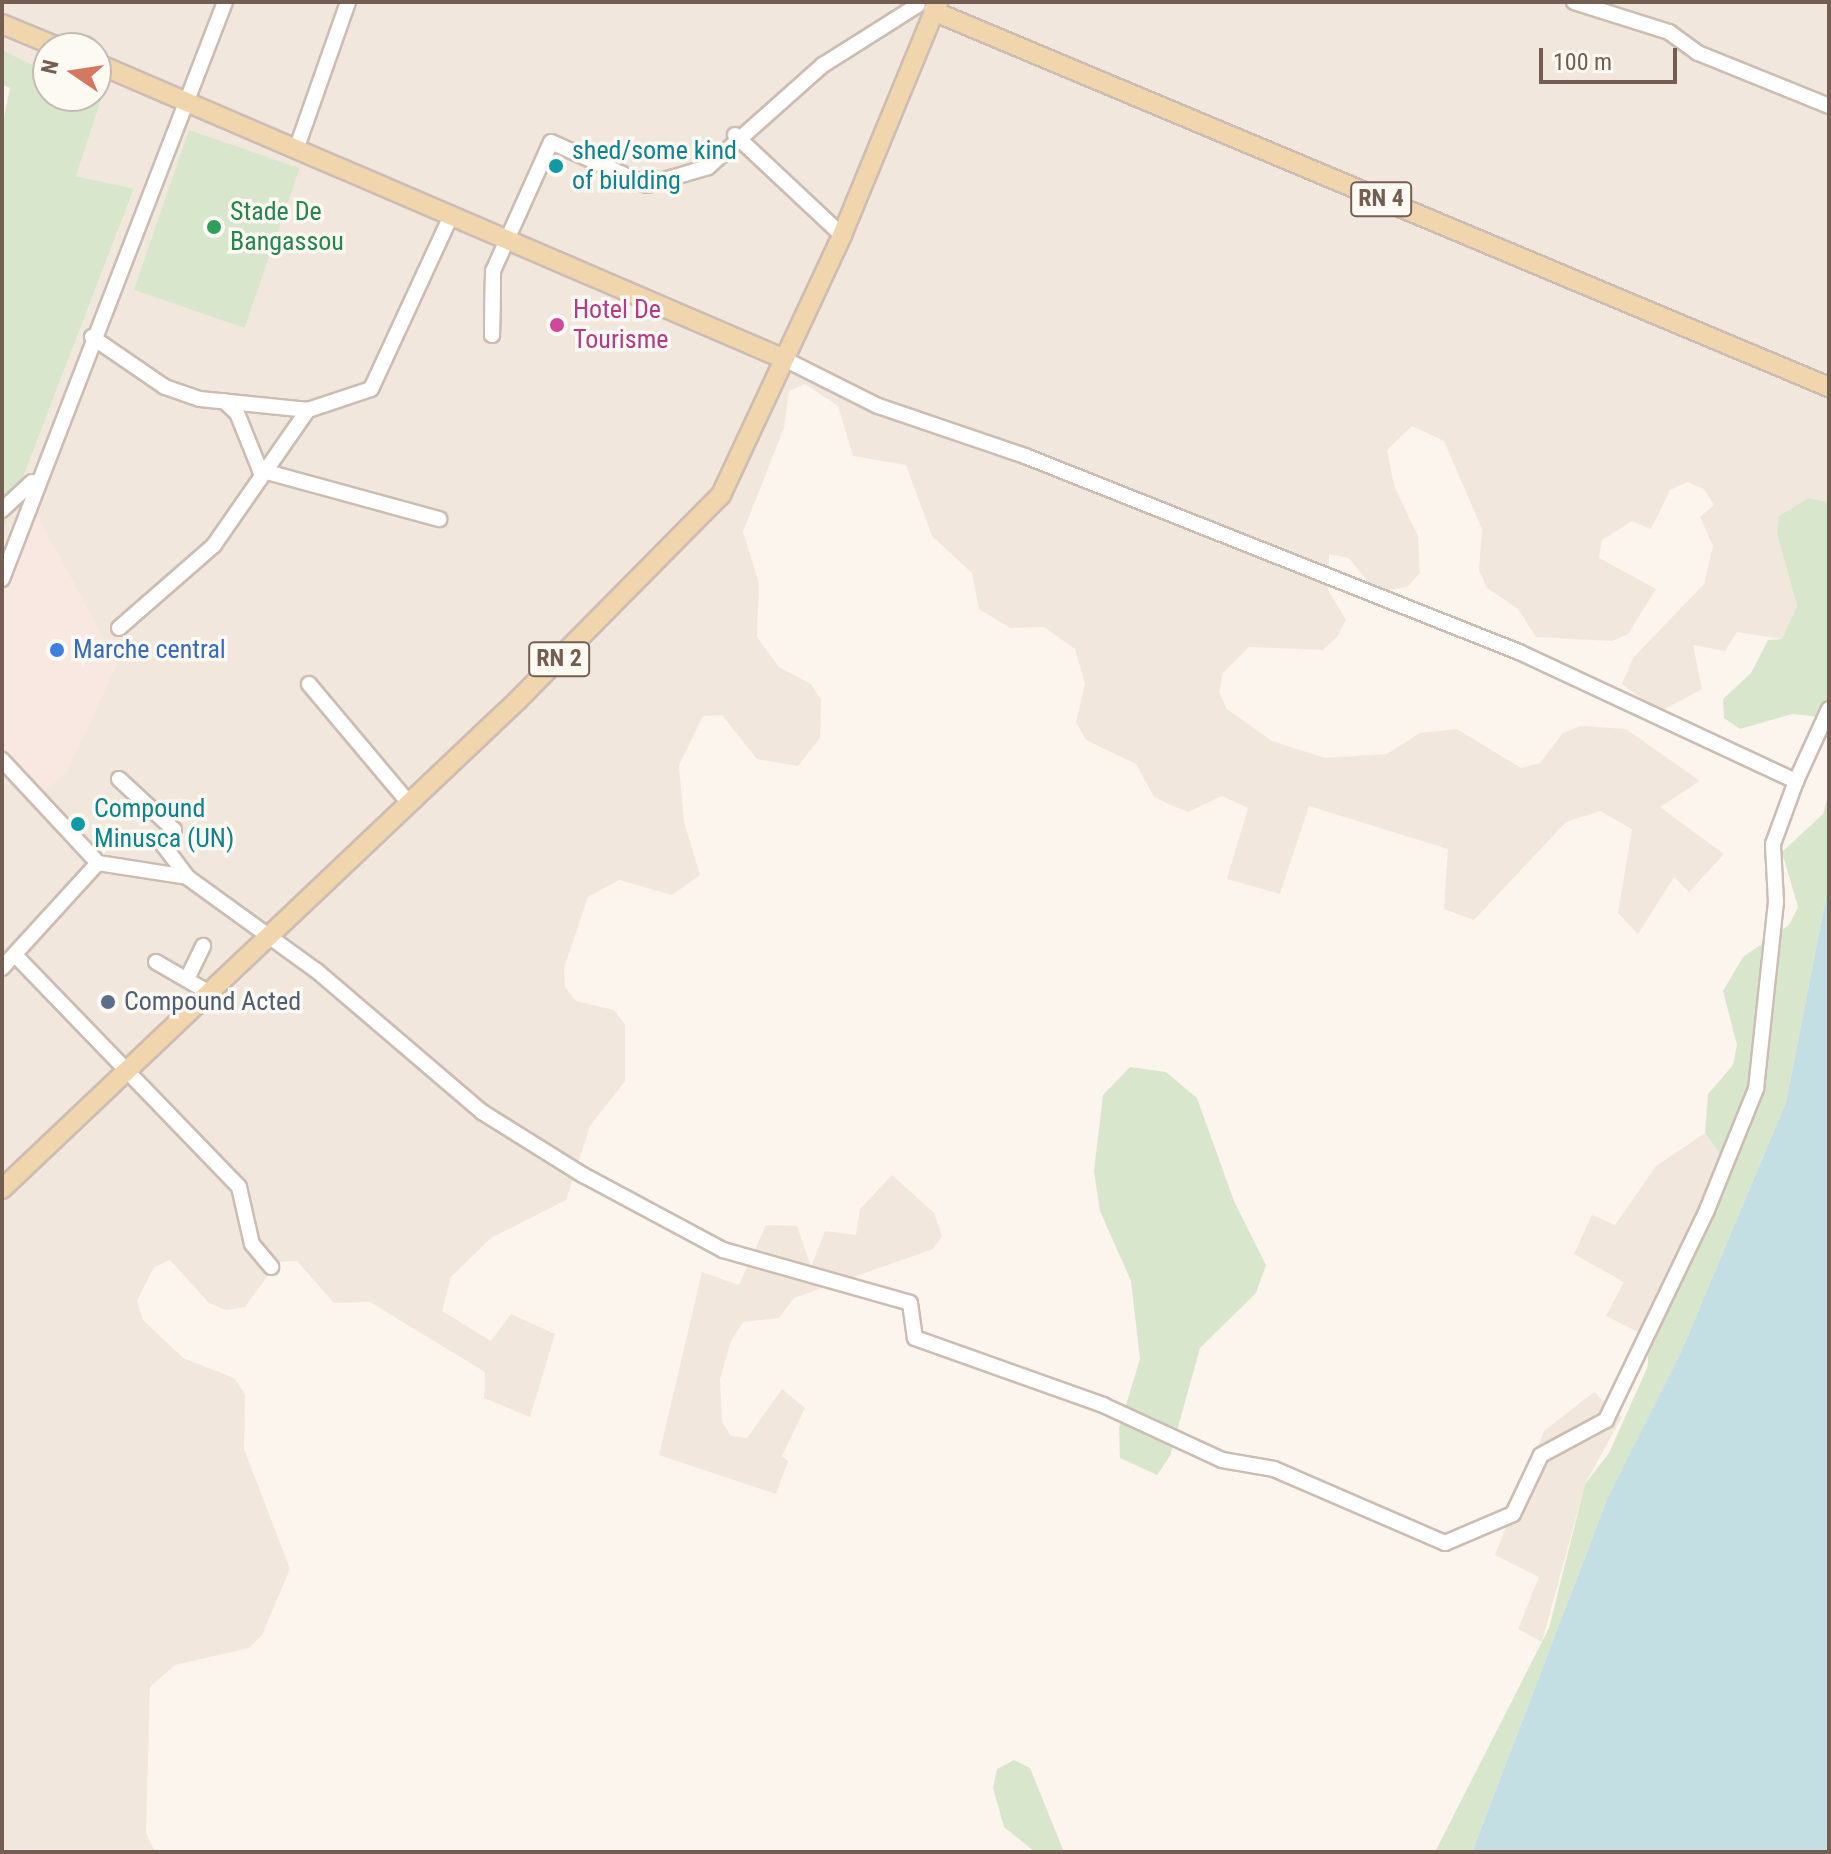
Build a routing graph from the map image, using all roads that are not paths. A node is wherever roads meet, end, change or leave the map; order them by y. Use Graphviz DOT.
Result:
graph roads {
  1 [pos="225,2"];
  2 [pos="348,2"];
  3 [pos="1574,2"];
  4 [pos="925,5"];
  5 [pos="2,24"];
  6 [pos="32,36"];
  7 [pos="112,70"];
  8 [pos="186,101"];
  9 [pos="1829,106"];
  10 [pos="735,135"];
  11 [pos="297,147"];
  12 [pos="451,216"];
  13 [pos="842,235"];
  14 [pos="506,243"];
  15 [pos="493,274"];
  16 [pos="92,337"];
  17 [pos="782,358"];
  18 [pos="1829,387"];
  19 [pos="224,401"];
  20 [pos="308,410"];
  21 [pos="260,470"];
  22 [pos="38,471"];
  23 [pos="2,510"];
  24 [pos="439,519"];
  25 [pos="2,579"];
  26 [pos="119,628"];
  27 [pos="309,684"];
  28 [pos="1829,709"];
  29 [pos="2,760"];
  30 [pos="119,779"];
  31 [pos="1796,781"];
  32 [pos="408,802"];
  33 [pos="98,863"];
  34 [pos="187,877"];
  35 [pos="267,933"];
  36 [pos="203,946"];
  37 [pos="16,956"];
  38 [pos="156,962"];
  39 [pos="2,968"];
  40 [pos="187,979"];
  41 [pos="208,992"];
  42 [pos="122,1074"];
  43 [pos="2,1189"];
  44 [pos="271,1267"];
  1 -- 8 [label="street"];
  2 -- 11 [label="street"];
  3 -- 9 [label="street"];
  4 -- 10 [label="street"];
  4 -- 13 [label="main road, RN 2"];
  4 -- 18 [label="main road, RN 4"];
  5 -- 6 [label="main road"];
  7 -- 8 [label="main road"];
  8 -- 11 [label="main road"];
  8 -- 16 [label="street"];
  10 -- 13 [label="street"];
  10 -- 14 [label="street"];
  11 -- 12 [label="main road"];
  12 -- 14 [label="main road"];
  12 -- 20 [label="street"];
  13 -- 17 [label="main road, RN 2"];
  14 -- 15 [label="street"];
  14 -- 17 [label="main road"];
  16 -- 19 [label="street"];
  16 -- 22 [label="street"];
  17 -- 31 [label="street"];
  17 -- 32 [label="main road, RN 2"];
  19 -- 20 [label="street"];
  19 -- 21 [label="street"];
  20 -- 21 [label="street"];
  21 -- 24 [label="street"];
  21 -- 26 [label="street"];
  22 -- 23 [label="street"];
  22 -- 25 [label="street"];
  27 -- 32 [label="street"];
  28 -- 31 [label="street"];
  29 -- 33 [label="street"];
  30 -- 34 [label="street"];
  31 -- 35 [label="street"];
  32 -- 35 [label="main road, RN 2"];
  33 -- 34 [label="street"];
  33 -- 37 [label="street"];
  34 -- 35 [label="street"];
  35 -- 41 [label="main road, RN 2"];
  36 -- 40 [label="street"];
  37 -- 39 [label="street"];
  37 -- 42 [label="street"];
  38 -- 40 [label="street"];
  40 -- 41 [label="street"];
  41 -- 42 [label="main road, RN 2"];
  42 -- 43 [label="main road, RN 2"];
  42 -- 44 [label="street"];
}
